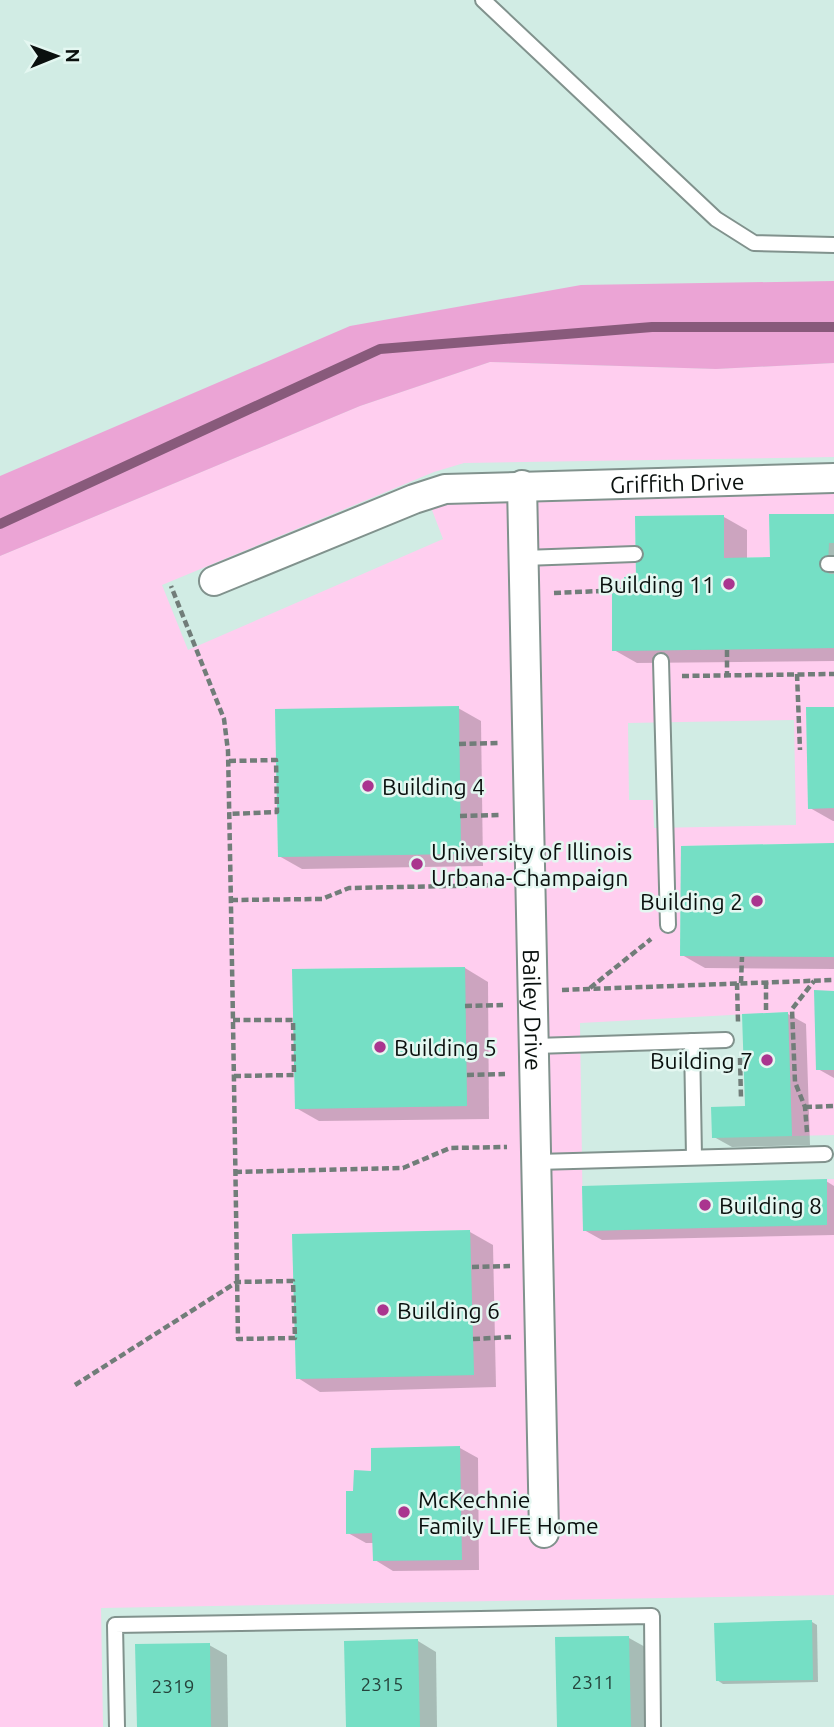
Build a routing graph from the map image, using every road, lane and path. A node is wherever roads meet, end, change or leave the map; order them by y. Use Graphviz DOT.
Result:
graph roads {
  1 [pos="483,0"];
  2 [pos="834,245"];
  3 [pos="834,478"];
  4 [pos="522,485"];
  5 [pos="635,554"];
  6 [pos="524,558"];
  7 [pos="214,581"];
  8 [pos="171,586"];
  9 [pos="624,590"];
  10 [pos="525,594"];
  11 [pos="727,650"];
  12 [pos="661,661"];
  13 [pos="797,674"];
  14 [pos="834,674"];
  15 [pos="674,676"];
  16 [pos="727,676"];
  17 [pos="508,743"];
  18 [pos="459,744"];
  19 [pos="800,750"];
  20 [pos="229,761"];
  21 [pos="229,814"];
  22 [pos="510,815"];
  23 [pos="460,816"];
  24 [pos="512,885"];
  25 [pos="231,900"];
  26 [pos="668,925"];
  27 [pos="743,957"];
  28 [pos="834,980"];
  29 [pos="814,981"];
  30 [pos="766,982"];
  31 [pos="741,983"];
  32 [pos="589,989"];
  33 [pos="524,998"];
  34 [pos="465,1006"];
  35 [pos="766,1013"];
  36 [pos="233,1020"];
  37 [pos="726,1040"];
  38 [pos="692,1041"];
  39 [pos="535,1046"];
  40 [pos="516,1074"];
  41 [pos="467,1075"];
  42 [pos="234,1076"];
  43 [pos="834,1106"];
  44 [pos="805,1107"];
  45 [pos="825,1153"];
  46 [pos="528,1154"];
  47 [pos="808,1154"];
  48 [pos="694,1157"];
  49 [pos="235,1172"];
  50 [pos="521,1265"];
  51 [pos="472,1268"];
  52 [pos="237,1282"];
  53 [pos="523,1337"];
  54 [pos="473,1339"];
  55 [pos="75,1385"];
  56 [pos="544,1533"];
  57 [pos="117,1727"];
  58 [pos="653,1727"];
  1 -- 2 [label="lane"];
  3 -- 4 [label="street, Griffith Drive"];
  4 -- 6 [label="street, Bailey Drive"];
  4 -- 7 [label="street, Griffith Drive"];
  5 -- 6 [label="lane"];
  6 -- 10 [label="street, Bailey Drive"];
  8 -- 20 [label="path"];
  9 -- 10 [label="path"];
  10 -- 33 [label="street, Bailey Drive"];
  11 -- 16 [label="path"];
  12 -- 26 [label="lane"];
  13 -- 14 [label="path"];
  13 -- 16 [label="path"];
  13 -- 19 [label="path"];
  15 -- 16 [label="path"];
  17 -- 18 [label="path"];
  20 -- 21 [label="path"];
  20 -- 21 [label="path"];
  21 -- 25 [label="path"];
  22 -- 23 [label="path"];
  24 -- 25 [label="path"];
  25 -- 36 [label="path"];
  26 -- 32 [label="path"];
  27 -- 31 [label="path"];
  28 -- 29 [label="path"];
  29 -- 30 [label="path"];
  29 -- 44 [label="path"];
  30 -- 31 [label="path"];
  30 -- 35 [label="path"];
  31 -- 32 [label="path"];
  32 -- 33 [label="path"];
  33 -- 34 [label="path"];
  33 -- 39 [label="street, Bailey Drive"];
  36 -- 42 [label="path"];
  36 -- 42 [label="path"];
  37 -- 38 [label="lane"];
  38 -- 39 [label="lane"];
  38 -- 48 [label="lane"];
  39 -- 46 [label="street, Bailey Drive"];
  40 -- 41 [label="path"];
  42 -- 49 [label="path"];
  43 -- 44 [label="path"];
  44 -- 47 [label="path"];
  45 -- 47 [label="lane"];
  46 -- 48 [label="lane"];
  46 -- 49 [label="path"];
  46 -- 56 [label="street, Bailey Drive"];
  47 -- 48 [label="lane"];
  49 -- 52 [label="path"];
  50 -- 51 [label="path"];
  52 -- 52 [label="path"];
  52 -- 55 [label="path"];
  53 -- 54 [label="path"];
  57 -- 58 [label="lane"];
}
